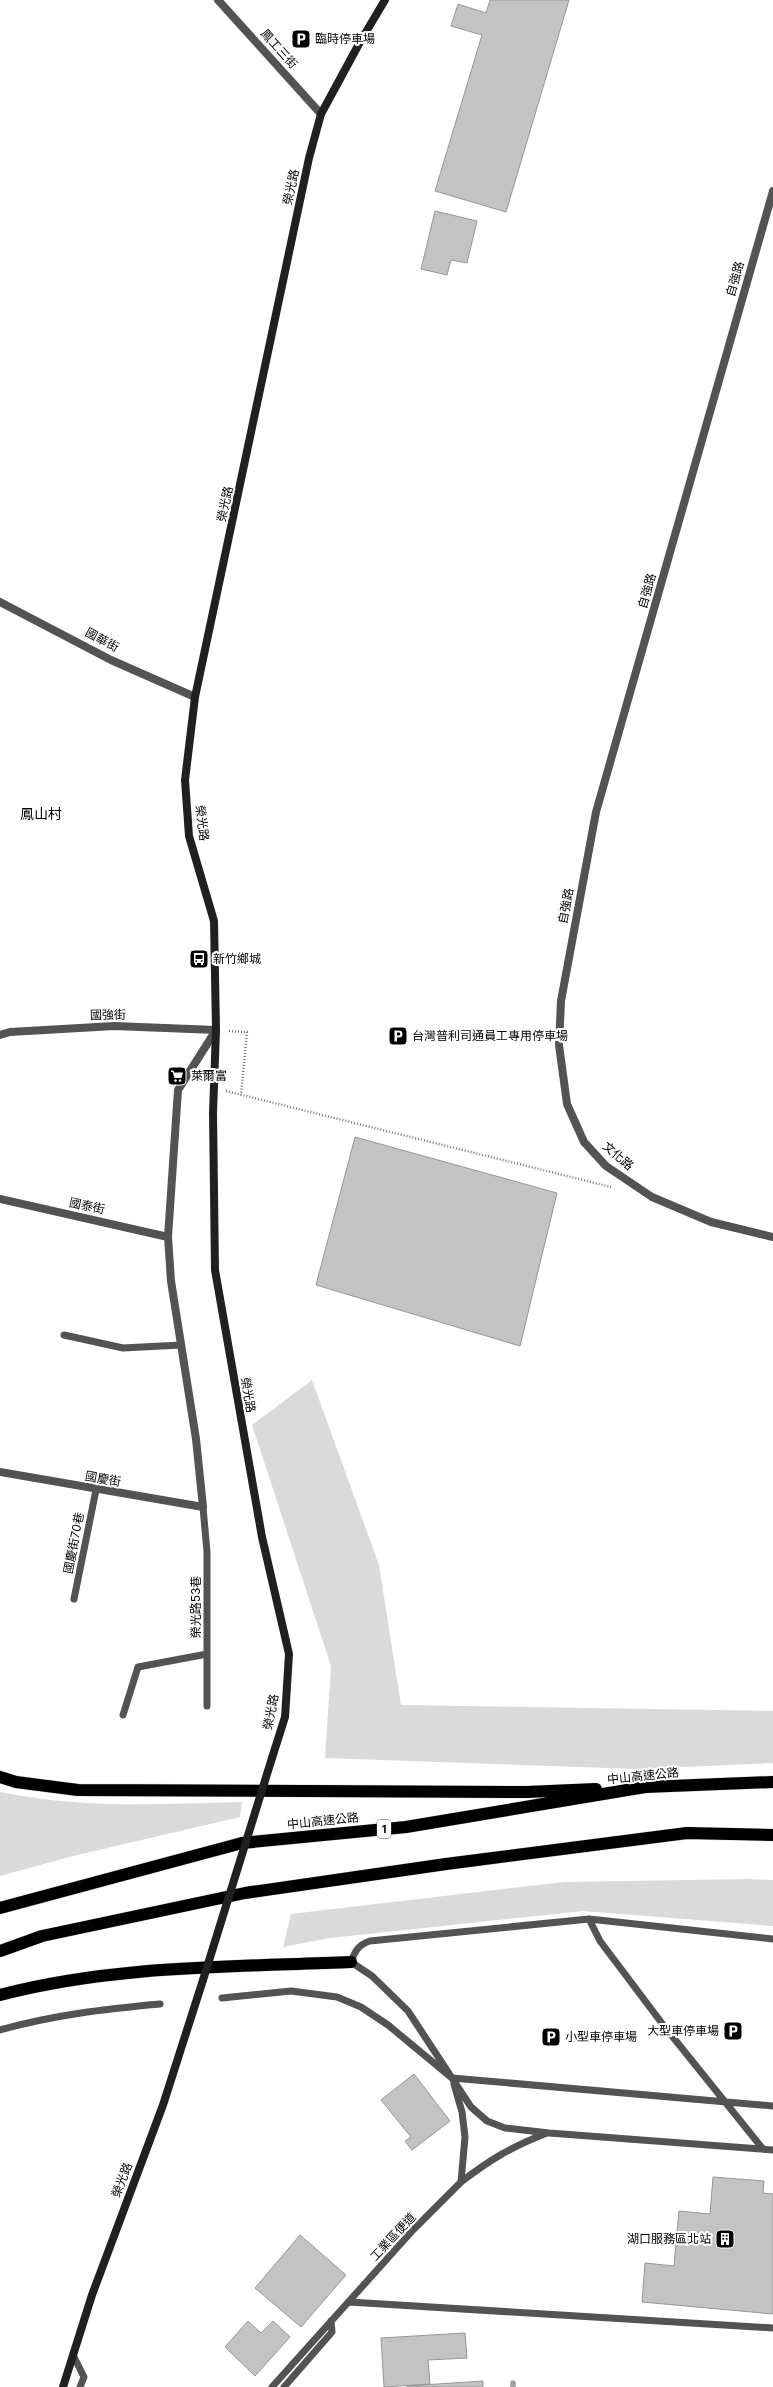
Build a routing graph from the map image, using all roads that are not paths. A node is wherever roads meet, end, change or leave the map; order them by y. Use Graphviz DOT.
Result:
graph roads {
  1 [pos="218,0"];
  2 [pos="386,0"];
  3 [pos="321,114"];
  4 [pos="773,191"];
  5 [pos="0,602"];
  6 [pos="195,697"];
  7 [pos="560,1001"];
  8 [pos="216,1030"];
  9 [pos="0,1035"];
  10 [pos="0,1200"];
  11 [pos="168,1237"];
  12 [pos="773,1237"];
  13 [pos="64,1335"];
  14 [pos="181,1345"];
  15 [pos="0,1472"];
  16 [pos="96,1490"];
  17 [pos="203,1508"];
  18 [pos="74,1599"];
  19 [pos="207,1654"];
  20 [pos="208,1706"];
  21 [pos="123,1715"];
  22 [pos="0,1777"];
  23 [pos="773,1782"];
  24 [pos="645,1787"];
  25 [pos="773,1835"];
  26 [pos="0,1908"];
  27 [pos="589,1919"];
  28 [pos="773,1939"];
  29 [pos="0,1951"];
  30 [pos="351,1962"];
  31 [pos="0,1995"];
  32 [pos="222,1998"];
  33 [pos="160,2004"];
  34 [pos="0,2030"];
  35 [pos="452,2078"];
  36 [pos="726,2101"];
  37 [pos="773,2106"];
  38 [pos="549,2133"];
  39 [pos="763,2149"];
  40 [pos="773,2150"];
  41 [pos="461,2182"];
  42 [pos="349,2302"];
  43 [pos="331,2321"];
  44 [pos="773,2328"];
  45 [pos="73,2355"];
  46 [pos="63,2387"];
  47 [pos="80,2387"];
  48 [pos="272,2387"];
  49 [pos="284,2387"];
  1 -- 3 [label="street, 鳳工三街"];
  2 -- 3 [label="street, 榮光路"];
  3 -- 6 [label="street, 榮光路"];
  4 -- 7 [label="street, 自強路"];
  5 -- 6 [label="street, 國華街"];
  6 -- 8 [label="street, 榮光路"];
  7 -- 12 [label="street, 文化路"];
  8 -- 9 [label="street, 國強街"];
  8 -- 11 [label="street"];
  8 -- 45 [label="street, 榮光路, bridge"];
  10 -- 11 [label="street, 國泰街"];
  11 -- 14 [label="street"];
  13 -- 14 [label="lane"];
  14 -- 17 [label="street"];
  15 -- 16 [label="street, 國慶街"];
  16 -- 17 [label="street, 國慶街"];
  16 -- 18 [label="lane, 國慶街70巷"];
  17 -- 19 [label="lane, 榮光路53巷"];
  19 -- 20 [label="lane, 榮光路53巷"];
  19 -- 21 [label="lane"];
  22 -- 24 [label="highway"];
  23 -- 24 [label="highway, 中山高速公路 / 1"];
  24 -- 26 [label="highway, 中山高速公路 / 1"];
  25 -- 29 [label="highway"];
  27 -- 28 [label="lane"];
  27 -- 30 [label="lane"];
  27 -- 36 [label="lane"];
  30 -- 31 [label="highway"];
  30 -- 35 [label="lane"];
  32 -- 35 [label="lane"];
  33 -- 34 [label="lane"];
  35 -- 36 [label="lane"];
  35 -- 38 [label="lane"];
  35 -- 41 [label="lane"];
  36 -- 37 [label="lane"];
  36 -- 39 [label="lane"];
  38 -- 39 [label="lane"];
  38 -- 41 [label="lane, 工業區便道"];
  39 -- 40 [label="lane"];
  41 -- 42 [label="lane, 工業區便道"];
  42 -- 43 [label="lane, 工業區便道"];
  42 -- 44 [label="lane"];
  43 -- 48 [label="lane, 工業區便道"];
  43 -- 49 [label="lane"];
  45 -- 46 [label="street, 榮光路"];
  45 -- 47 [label="lane"];
}
